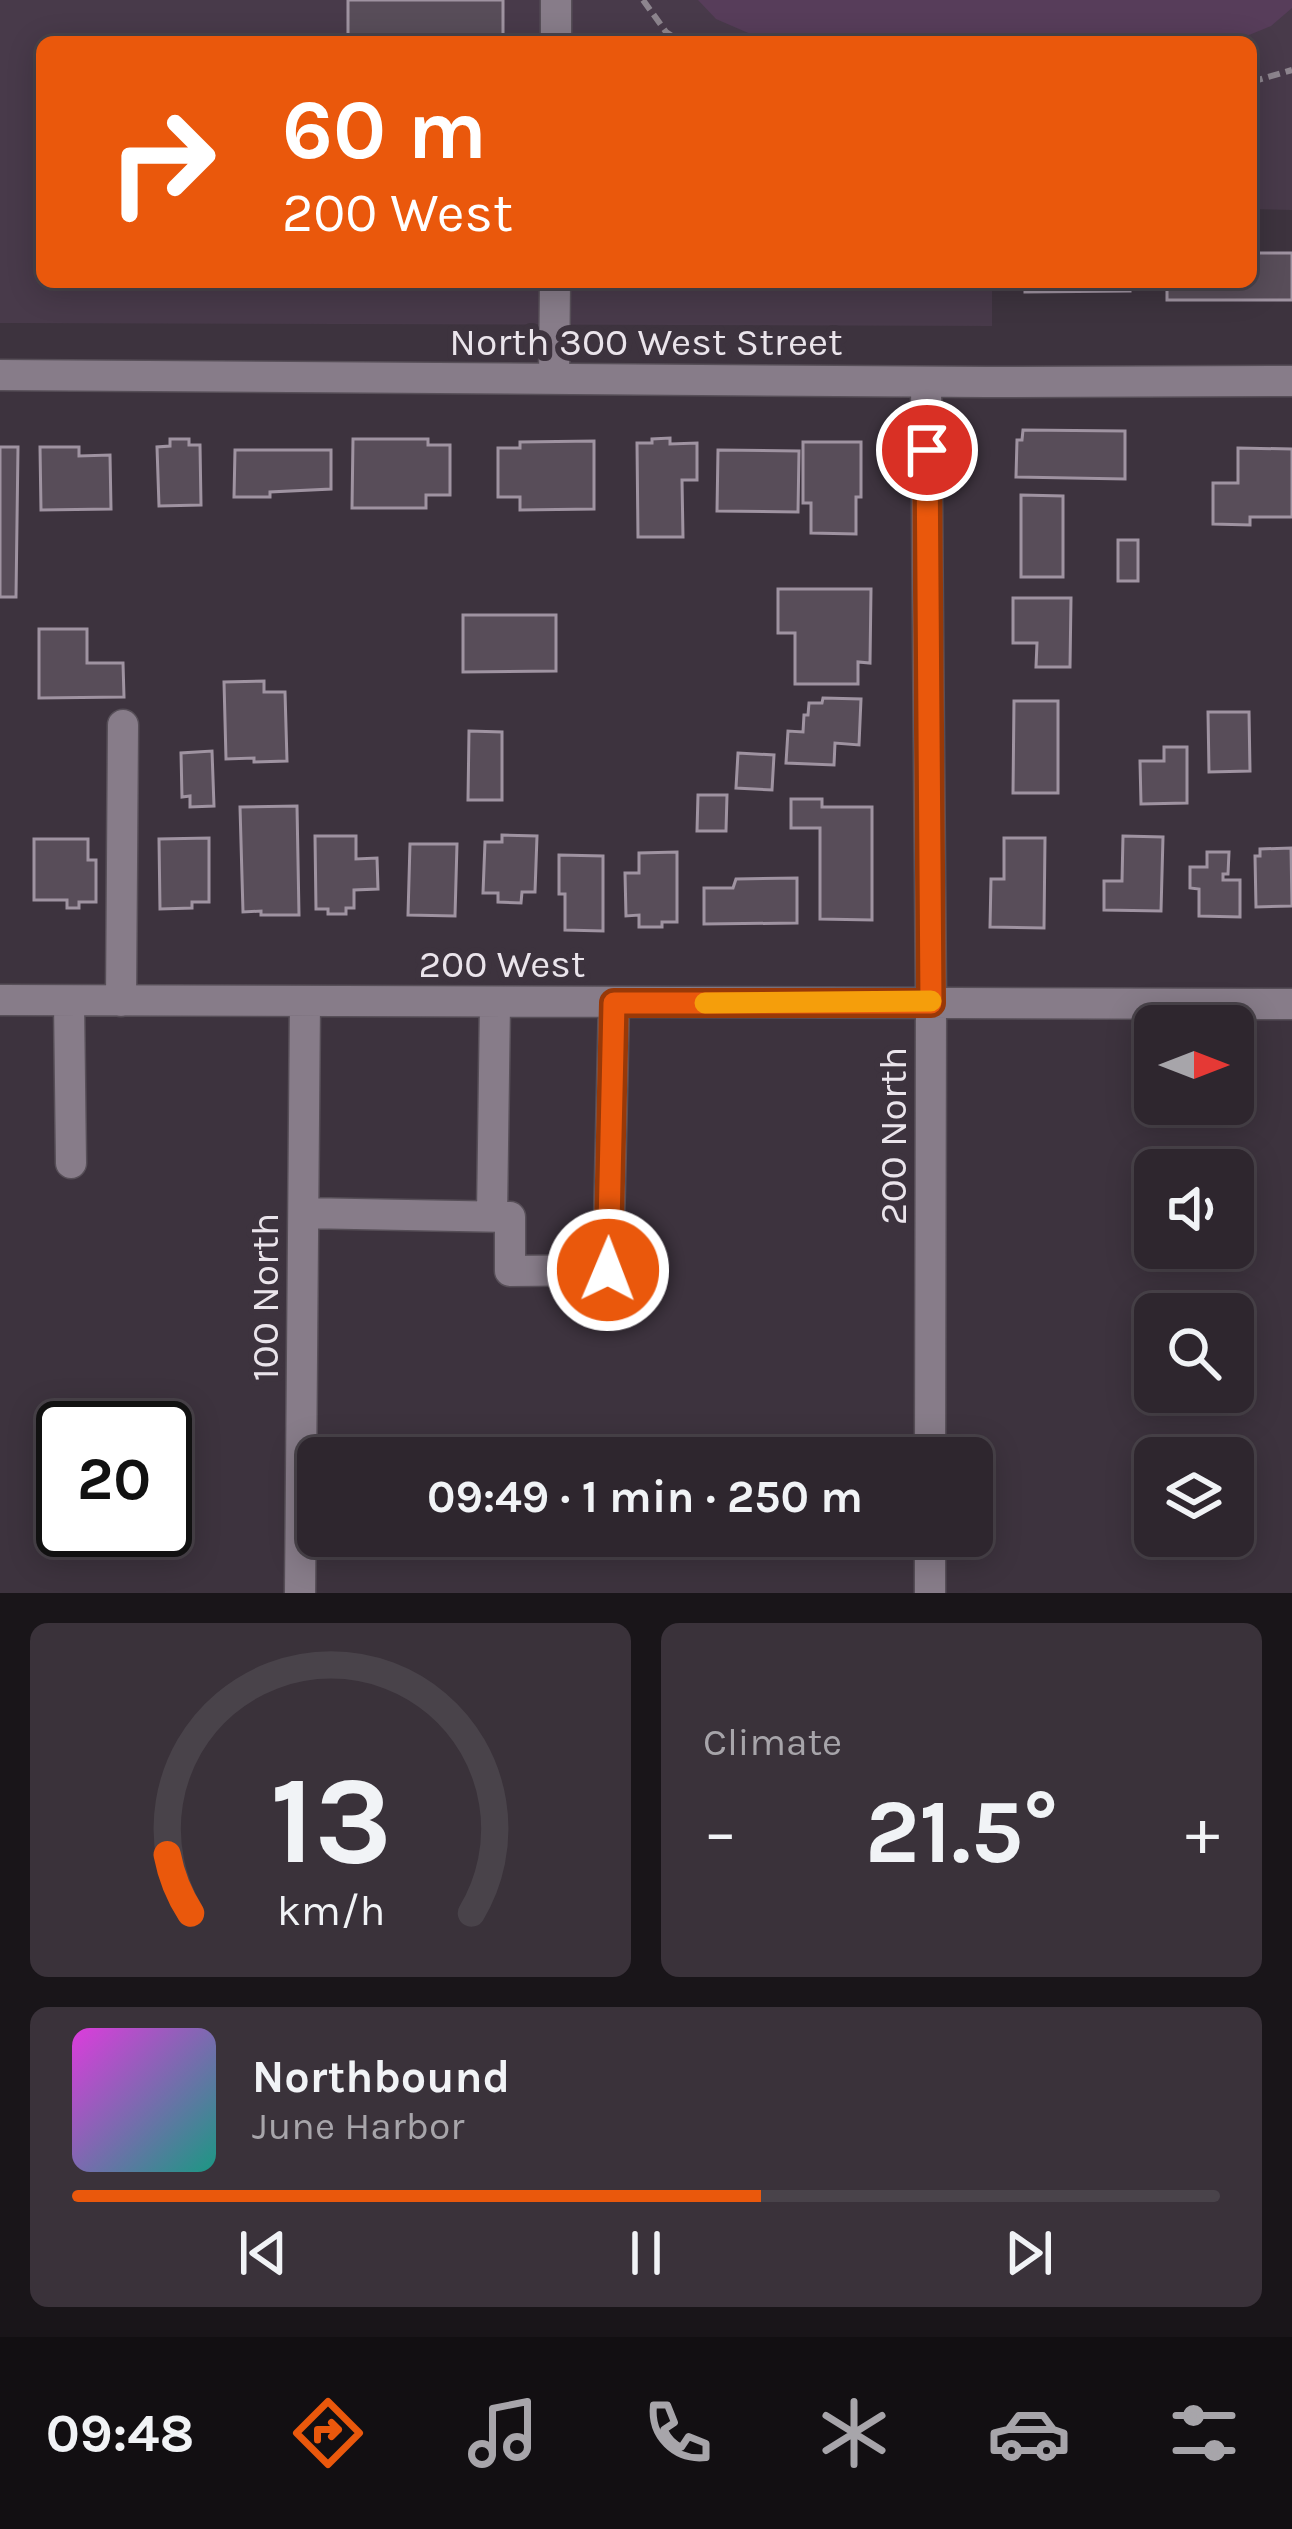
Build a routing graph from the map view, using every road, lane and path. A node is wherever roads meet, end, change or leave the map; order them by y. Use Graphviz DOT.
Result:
graph roads {
  1 [pos="556,0"];
  2 [pos="644,0"];
  3 [pos="556,36"];
  4 [pos="672,36"];
  5 [pos="1292,70"];
  6 [pos="1257,80"];
  7 [pos="555,288"];
  8 [pos="0,375"];
  9 [pos="554,380"];
  10 [pos="1292,381"];
  11 [pos="926,382"];
  12 [pos="123,724"];
  13 [pos="0,1000"];
  14 [pos="121,1001"];
  15 [pos="304,1001"];
  16 [pos="69,1002"];
  17 [pos="495,1002"];
  18 [pos="614,1003"];
  19 [pos="931,1003"];
  20 [pos="1292,1004"];
  21 [pos="71,1162"];
  22 [pos="304,1213"];
  23 [pos="492,1216"];
  24 [pos="930,1437"];
  25 [pos="930,1557"];
  26 [pos="300,1593"];
  27 [pos="930,1593"];
  1 -- 3 [label="street"];
  2 -- 4 [label="path"];
  5 -- 6 [label="path"];
  7 -- 9 [label="street"];
  8 -- 9 [label="street, North 300 West Street"];
  9 -- 11 [label="street, North 300 West Street"];
  10 -- 11 [label="street, North 300 West Street"];
  11 -- 19 [label="street, 200 North"];
  12 -- 14 [label="street"];
  13 -- 16 [label="street, 200 West"];
  14 -- 15 [label="street, 200 West"];
  14 -- 16 [label="street, 200 West"];
  15 -- 17 [label="street, 200 West"];
  15 -- 22 [label="street, 100 North"];
  16 -- 21 [label="street"];
  17 -- 18 [label="street, 200 West"];
  17 -- 23 [label="street"];
  18 -- 19 [label="street, 200 West"];
  18 -- 23 [label="street"];
  19 -- 20 [label="street, 200 West"];
  19 -- 24 [label="street, 200 North"];
  22 -- 23 [label="street"];
  22 -- 26 [label="street, 100 North"];
  25 -- 27 [label="street"];
}
